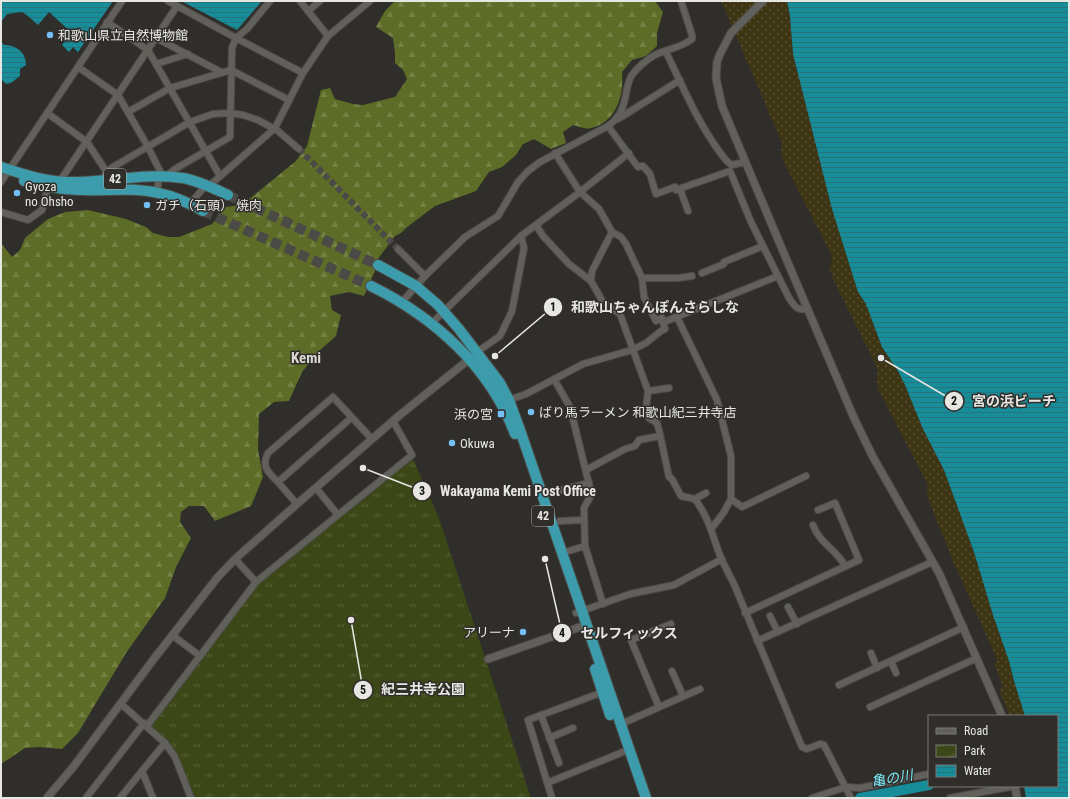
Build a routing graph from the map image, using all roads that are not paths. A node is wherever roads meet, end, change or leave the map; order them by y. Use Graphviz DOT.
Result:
graph roads {
  1 [pos="122,1"];
  2 [pos="168,1"];
  3 [pos="270,1"];
  4 [pos="300,1"];
  5 [pos="320,1"];
  6 [pos="370,1"];
  7 [pos="681,1"];
  8 [pos="763,1"];
  9 [pos="177,6"];
  10 [pos="308,11"];
  11 [pos="107,22"];
  12 [pos="328,36"];
  13 [pos="156,38"];
  14 [pos="236,38"];
  15 [pos="148,50"];
  16 [pos="666,52"];
  17 [pos="188,54"];
  18 [pos="156,64"];
  19 [pos="78,67"];
  20 [pos="231,70"];
  21 [pos="221,72"];
  22 [pos="303,73"];
  23 [pos="680,80"];
  24 [pos="170,88"];
  25 [pos="118,95"];
  26 [pos="289,100"];
  27 [pos="128,112"];
  28 [pos="230,113"];
  29 [pos="47,114"];
  30 [pos="617,120"];
  31 [pos="190,122"];
  32 [pos="608,126"];
  33 [pos="277,129"];
  34 [pos="86,142"];
  35 [pos="148,147"];
  36 [pos="299,149"];
  37 [pos="206,151"];
  38 [pos="555,153"];
  39 [pos="629,153"];
  40 [pos="745,162"];
  41 [pos="731,168"];
  42 [pos="4,174"];
  43 [pos="105,176"];
  44 [pos="220,176"];
  45 [pos="164,177"];
  46 [pos="60,181"];
  47 [pos="208,185"];
  48 [pos="48,187"];
  49 [pos="680,189"];
  50 [pos="95,190"];
  51 [pos="157,192"];
  52 [pos="580,192"];
  53 [pos="228,195"];
  54 [pos="190,204"];
  55 [pos="203,211"];
  56 [pos="688,211"];
  57 [pos="1,212"];
  58 [pos="536,225"];
  59 [pos="612,232"];
  60 [pos="521,236"];
  61 [pos="763,246"];
  62 [pos="398,249"];
  63 [pos="378,265"];
  64 [pos="702,273"];
  65 [pos="425,276"];
  66 [pos="692,276"];
  67 [pos="778,276"];
  68 [pos="642,278"];
  69 [pos="591,281"];
  70 [pos="371,286"];
  71 [pos="416,286"];
  72 [pos="402,302"];
  73 [pos="808,308"];
  74 [pos="444,312"];
  75 [pos="677,317"];
  76 [pos="664,322"];
  77 [pos="432,323"];
  78 [pos="632,350"];
  79 [pos="473,356"];
  80 [pos="554,379"];
  81 [pos="669,388"];
  82 [pos="648,391"];
  83 [pos="509,400"];
  84 [pos="351,418"];
  85 [pos="393,421"];
  86 [pos="660,436"];
  87 [pos="372,439"];
  88 [pos="586,470"];
  89 [pos="806,476"];
  90 [pos="278,482"];
  91 [pos="589,483"];
  92 [pos="316,488"];
  93 [pos="706,493"];
  94 [pos="542,495"];
  95 [pos="695,499"];
  96 [pos="731,499"];
  97 [pos="297,504"];
  98 [pos="818,510"];
  99 [pos="338,515"];
  100 [pos="583,520"];
  101 [pos="560,521"];
  102 [pos="813,525"];
  103 [pos="712,528"];
  104 [pos="585,546"];
  105 [pos="562,553"];
  106 [pos="235,559"];
  107 [pos="722,560"];
  108 [pos="932,562"];
  109 [pos="845,566"];
  110 [pos="256,582"];
  111 [pos="603,604"];
  112 [pos="788,607"];
  113 [pos="579,612"];
  114 [pos="745,613"];
  115 [pos="770,616"];
  116 [pos="671,624"];
  117 [pos="797,624"];
  118 [pos="583,626"];
  119 [pos="964,627"];
  120 [pos="778,632"];
  121 [pos="172,635"];
  122 [pos="757,641"];
  123 [pos="871,654"];
  124 [pos="200,656"];
  125 [pos="977,658"];
  126 [pos="488,659"];
  127 [pos="891,661"];
  128 [pos="876,668"];
  129 [pos="672,670"];
  130 [pos="896,673"];
  131 [pos="839,685"];
  132 [pos="700,689"];
  133 [pos="603,692"];
  134 [pos="683,696"];
  135 [pos="121,704"];
  136 [pos="659,707"];
  137 [pos="870,707"];
  138 [pos="541,715"];
  139 [pos="1002,715"];
  140 [pos="145,724"];
  141 [pos="621,724"];
  142 [pos="573,728"];
  143 [pos="549,738"];
  144 [pos="165,743"];
  145 [pos="624,752"];
  146 [pos="559,764"];
  147 [pos="142,771"];
  148 [pos="928,774"];
  149 [pos="547,783"];
  150 [pos="1010,787"];
  151 [pos="1015,787"];
  152 [pos="847,789"];
  153 [pos="47,798"];
  154 [pos="86,798"];
  155 [pos="121,798"];
  156 [pos="153,798"];
  157 [pos="191,798"];
  158 [pos="552,798"];
  159 [pos="639,798"];
  160 [pos="646,798"];
  161 [pos="812,798"];
  162 [pos="851,798"];
  163 [pos="950,798"];
  164 [pos="1017,798"];
  1 -- 11 [label="street"];
  2 -- 9 [label="street"];
  3 -- 14 [label="street"];
  4 -- 10 [label="street"];
  5 -- 10 [label="street"];
  6 -- 12 [label="street"];
  7 -- 16 [label="street"];
  8 -- 40 [label="street"];
  9 -- 13 [label="street"];
  9 -- 14 [label="street"];
  10 -- 12 [label="street"];
  11 -- 15 [label="street"];
  11 -- 19 [label="street"];
  12 -- 22 [label="street"];
  13 -- 15 [label="street"];
  13 -- 17 [label="street"];
  14 -- 20 [label="street"];
  14 -- 22 [label="street"];
  15 -- 18 [label="street"];
  15 -- 25 [label="street"];
  16 -- 23 [label="street"];
  16 -- 30 [label="street"];
  17 -- 18 [label="street"];
  17 -- 21 [label="street"];
  18 -- 24 [label="street"];
  19 -- 25 [label="street"];
  19 -- 29 [label="street"];
  20 -- 21 [label="street"];
  20 -- 26 [label="street"];
  20 -- 28 [label="street"];
  21 -- 24 [label="street"];
  22 -- 26 [label="street"];
  23 -- 30 [label="street"];
  23 -- 41 [label="street"];
  24 -- 27 [label="street"];
  24 -- 31 [label="street"];
  25 -- 27 [label="street"];
  25 -- 34 [label="street"];
  26 -- 33 [label="street"];
  27 -- 35 [label="street"];
  28 -- 31 [label="street"];
  28 -- 33 [label="street"];
  28 -- 37 [label="street"];
  29 -- 34 [label="street"];
  29 -- 42 [label="street"];
  30 -- 32 [label="street"];
  31 -- 35 [label="street"];
  31 -- 37 [label="street"];
  32 -- 38 [label="street"];
  32 -- 39 [label="street"];
  33 -- 36 [label="street"];
  33 -- 44 [label="street"];
  34 -- 43 [label="street"];
  34 -- 46 [label="street"];
  35 -- 43 [label="street"];
  35 -- 45 [label="street"];
  37 -- 44 [label="street"];
  37 -- 45 [label="street"];
  38 -- 52 [label="street"];
  38 -- 65 [label="street"];
  39 -- 49 [label="street"];
  39 -- 52 [label="street"];
  40 -- 41 [label="street"];
  40 -- 73 [label="street"];
  41 -- 49 [label="street"];
  41 -- 61 [label="street"];
  42 -- 46 [label="highway, 42"];
  42 -- 48 [label="highway, 42"];
  43 -- 45 [label="highway, 42"];
  43 -- 46 [label="highway, 42"];
  43 -- 50 [label="street"];
  44 -- 47 [label="street"];
  45 -- 47 [label="highway, 42"];
  45 -- 51 [label="street"];
  47 -- 53 [label="highway, 42"];
  47 -- 54 [label="street"];
  48 -- 50 [label="highway, 42"];
  48 -- 57 [label="street"];
  49 -- 56 [label="street"];
  50 -- 51 [label="highway, 42"];
  51 -- 54 [label="highway, 42"];
  52 -- 58 [label="street"];
  52 -- 59 [label="street"];
  54 -- 55 [label="highway, 42"];
  58 -- 60 [label="street"];
  58 -- 69 [label="street"];
  59 -- 68 [label="street"];
  59 -- 69 [label="street"];
  60 -- 74 [label="street"];
  60 -- 79 [label="street"];
  61 -- 64 [label="street"];
  61 -- 67 [label="street"];
  62 -- 65 [label="street"];
  63 -- 71 [label="highway, 42"];
  65 -- 71 [label="street"];
  66 -- 68 [label="street"];
  67 -- 73 [label="street"];
  67 -- 75 [label="street"];
  68 -- 76 [label="street"];
  69 -- 78 [label="street"];
  70 -- 72 [label="highway, 42"];
  71 -- 72 [label="street"];
  71 -- 74 [label="highway, 42"];
  72 -- 77 [label="highway, 42"];
  73 -- 108 [label="street"];
  74 -- 77 [label="street"];
  74 -- 79 [label="highway, 42"];
  75 -- 76 [label="street"];
  75 -- 96 [label="street"];
  76 -- 78 [label="street"];
  77 -- 79 [label="highway, 42"];
  78 -- 80 [label="street"];
  78 -- 82 [label="street"];
  79 -- 83 [label="highway, 42"];
  79 -- 85 [label="street"];
  79 -- 113 [label="highway, 42"];
  80 -- 83 [label="street"];
  80 -- 88 [label="street"];
  81 -- 82 [label="street"];
  82 -- 86 [label="street"];
  83 -- 94 [label="highway, 42"];
  84 -- 87 [label="street"];
  84 -- 90 [label="street"];
  84 -- 90 [label="street"];
  85 -- 87 [label="street"];
  85 -- 99 [label="street"];
  86 -- 88 [label="street"];
  86 -- 95 [label="street"];
  87 -- 92 [label="street"];
  88 -- 91 [label="street"];
  89 -- 96 [label="street"];
  90 -- 97 [label="street"];
  91 -- 94 [label="street"];
  91 -- 100 [label="street"];
  92 -- 97 [label="street"];
  92 -- 99 [label="street"];
  93 -- 95 [label="street"];
  94 -- 105 [label="highway, 42"];
  95 -- 103 [label="street"];
  96 -- 103 [label="street"];
  97 -- 106 [label="street"];
  98 -- 109 [label="street"];
  99 -- 110 [label="street"];
  100 -- 101 [label="street"];
  100 -- 104 [label="street"];
  102 -- 109 [label="street"];
  103 -- 107 [label="street"];
  104 -- 105 [label="street"];
  104 -- 111 [label="street"];
  105 -- 113 [label="highway, 42"];
  106 -- 110 [label="street"];
  106 -- 121 [label="street"];
  107 -- 111 [label="street"];
  107 -- 114 [label="street"];
  108 -- 117 [label="street"];
  108 -- 119 [label="street"];
  109 -- 114 [label="street"];
  110 -- 124 [label="street"];
  111 -- 113 [label="street"];
  112 -- 117 [label="street"];
  113 -- 118 [label="highway, 42"];
  114 -- 122 [label="street"];
  115 -- 120 [label="street"];
  116 -- 136 [label="street"];
  117 -- 120 [label="street"];
  118 -- 126 [label="street"];
  118 -- 133 [label="highway, 42"];
  118 -- 141 [label="highway, 42"];
  119 -- 125 [label="street"];
  119 -- 127 [label="street"];
  120 -- 122 [label="street"];
  121 -- 124 [label="street"];
  121 -- 135 [label="street"];
  122 -- 152 [label="street"];
  123 -- 128 [label="street"];
  124 -- 140 [label="street"];
  125 -- 137 [label="street"];
  125 -- 139 [label="street"];
  127 -- 128 [label="street"];
  127 -- 130 [label="street"];
  128 -- 131 [label="street"];
  129 -- 134 [label="street"];
  132 -- 134 [label="street"];
  133 -- 138 [label="street"];
  133 -- 145 [label="highway, 42"];
  134 -- 136 [label="street"];
  135 -- 140 [label="street"];
  135 -- 153 [label="street"];
  136 -- 141 [label="street"];
  138 -- 143 [label="street"];
  138 -- 149 [label="street"];
  140 -- 144 [label="street"];
  140 -- 154 [label="street"];
  141 -- 160 [label="highway, 42"];
  142 -- 143 [label="street"];
  143 -- 146 [label="street"];
  144 -- 147 [label="street"];
  144 -- 157 [label="street"];
  145 -- 149 [label="street"];
  145 -- 159 [label="highway, 42"];
  147 -- 155 [label="street"];
  147 -- 156 [label="street"];
  148 -- 152 [label="street"];
  149 -- 158 [label="street"];
  150 -- 163 [label="street"];
  151 -- 164 [label="street"];
  152 -- 161 [label="street"];
  152 -- 162 [label="street"];
}
